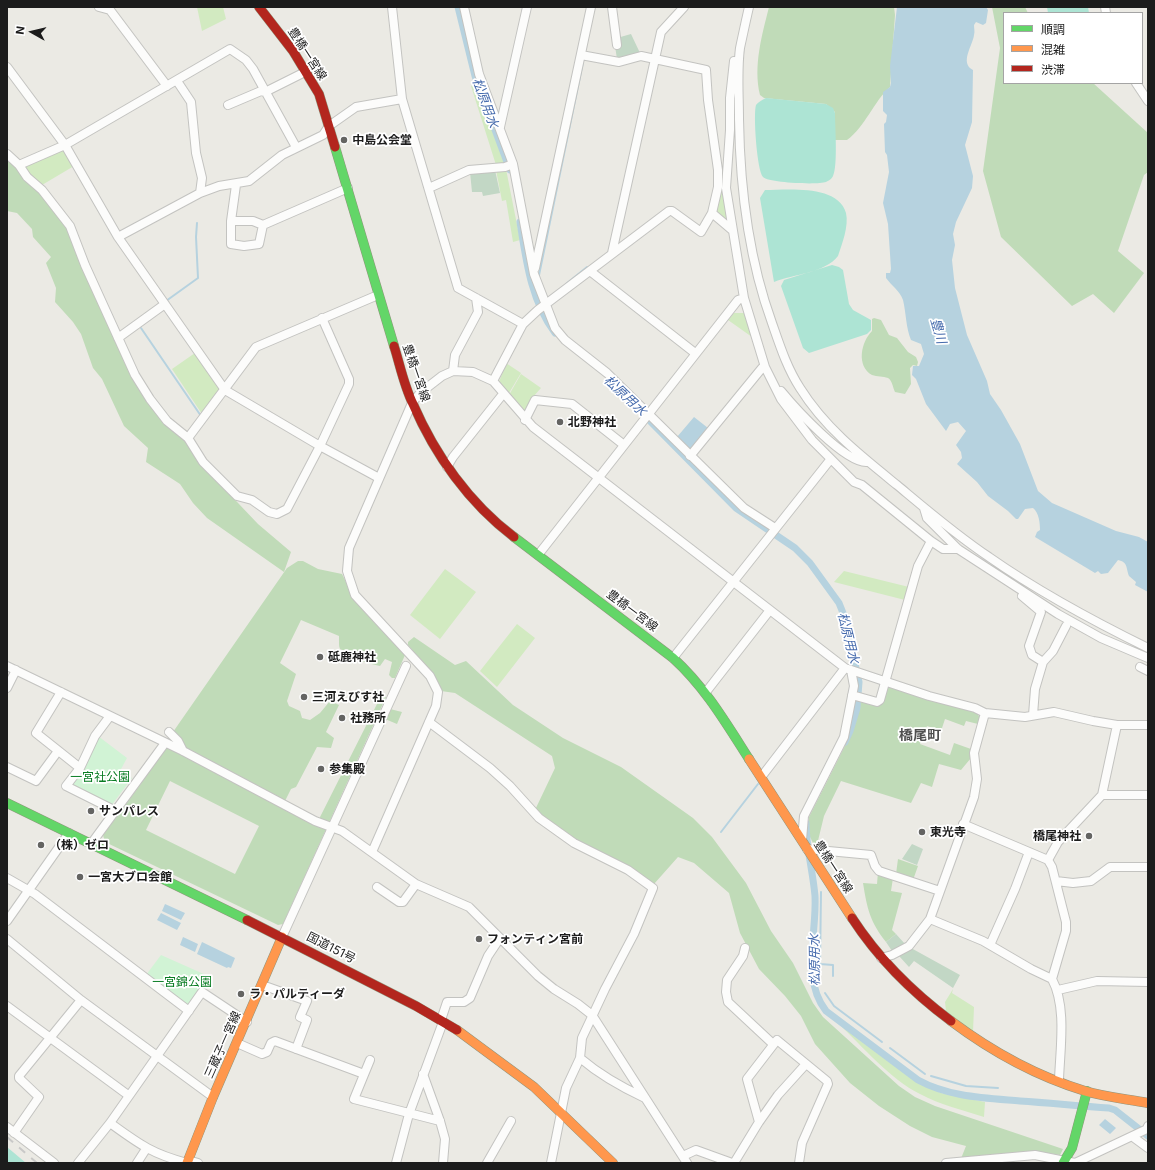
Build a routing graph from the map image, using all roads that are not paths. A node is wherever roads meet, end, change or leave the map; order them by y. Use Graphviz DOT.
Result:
graph roads {
  1 [pos="99,7"];
  2 [pos="259,7"];
  3 [pos="392,7"];
  4 [pos="464,7"];
  5 [pos="527,7"];
  6 [pos="591,7"];
  7 [pos="612,7"];
  8 [pos="684,7"];
  9 [pos="750,7"];
  10 [pos="617,45"];
  11 [pos="740,48"];
  12 [pos="581,55"];
  13 [pos="654,59"];
  14 [pos="7,67"];
  15 [pos="307,71"];
  16 [pos="177,81"];
  17 [pos="1137,84"];
  18 [pos="167,86"];
  19 [pos="265,92"];
  20 [pos="402,99"];
  21 [pos="1148,100"];
  22 [pos="228,105"];
  23 [pos="329,126"];
  24 [pos="500,128"];
  25 [pos="65,145"];
  26 [pos="296,147"];
  27 [pos="7,154"];
  28 [pos="513,164"];
  29 [pos="19,165"];
  30 [pos="236,185"];
  31 [pos="348,188"];
  32 [pos="429,188"];
  33 [pos="200,193"];
  34 [pos="712,213"];
  35 [pos="231,221"];
  36 [pos="262,225"];
  37 [pos="732,230"];
  38 [pos="118,237"];
  39 [pos="612,253"];
  40 [pos="590,271"];
  41 [pos="534,274"];
  42 [pos="378,295"];
  43 [pos="476,298"];
  44 [pos="744,298"];
  45 [pos="165,304"];
  46 [pos="542,308"];
  47 [pos="322,318"];
  48 [pos="523,324"];
  49 [pos="118,338"];
  50 [pos="695,353"];
  51 [pos="765,367"];
  52 [pos="453,371"];
  53 [pos="493,381"];
  54 [pos="774,386"];
  55 [pos="225,390"];
  56 [pos="503,394"];
  57 [pos="412,403"];
  58 [pos="649,414"];
  59 [pos="525,420"];
  60 [pos="188,438"];
  61 [pos="624,445"];
  62 [pos="320,446"];
  63 [pos="690,456"];
  64 [pos="830,460"];
  65 [pos="867,461"];
  66 [pos="447,467"];
  67 [pos="379,478"];
  68 [pos="599,478"];
  69 [pos="924,508"];
  70 [pos="775,528"];
  71 [pos="931,540"];
  72 [pos="958,549"];
  73 [pos="538,555"];
  74 [pos="733,582"];
  75 [pos="1007,582"];
  76 [pos="770,610"];
  77 [pos="1066,626"];
  78 [pos="1148,648"];
  79 [pos="673,658"];
  80 [pos="1148,658"];
  81 [pos="1043,662"];
  82 [pos="7,666"];
  83 [pos="406,666"];
  84 [pos="1140,667"];
  85 [pos="848,669"];
  86 [pos="16,670"];
  87 [pos="1148,671"];
  88 [pos="885,681"];
  89 [pos="7,688"];
  90 [pos="60,692"];
  91 [pos="706,692"];
  92 [pos="852,695"];
  93 [pos="986,713"];
  94 [pos="1033,715"];
  95 [pos="110,716"];
  96 [pos="429,722"];
  97 [pos="1117,725"];
  98 [pos="1148,725"];
  99 [pos="170,732"];
  100 [pos="166,743"];
  101 [pos="58,751"];
  102 [pos="183,751"];
  103 [pos="7,767"];
  104 [pos="80,768"];
  105 [pos="762,776"];
  106 [pos="1102,795"];
  107 [pos="1148,795"];
  108 [pos="7,802"];
  109 [pos="116,811"];
  110 [pos="963,824"];
  111 [pos="332,828"];
  112 [pos="69,833"];
  113 [pos="802,840"];
  114 [pos="92,844"];
  115 [pos="807,850"];
  116 [pos="372,852"];
  117 [pos="1029,852"];
  118 [pos="1048,860"];
  119 [pos="1148,868"];
  120 [pos="7,878"];
  121 [pos="1056,881"];
  122 [pos="416,884"];
  123 [pos="377,887"];
  124 [pos="29,891"];
  125 [pos="940,891"];
  126 [pos="930,919"];
  127 [pos="7,921"];
  128 [pos="282,937"];
  129 [pos="500,938"];
  130 [pos="7,939"];
  131 [pos="990,945"];
  132 [pos="745,948"];
  133 [pos="881,958"];
  134 [pos="1052,979"];
  135 [pos="1148,982"];
  136 [pos="262,985"];
  137 [pos="1058,990"];
  138 [pos="81,1000"];
  139 [pos="7,1006"];
  140 [pos="189,1011"];
  141 [pos="592,1015"];
  142 [pos="442,1021"];
  143 [pos="247,1022"];
  144 [pos="50,1038"];
  145 [pos="237,1043"];
  146 [pos="773,1044"];
  147 [pos="296,1049"];
  148 [pos="157,1055"];
  149 [pos="580,1058"];
  150 [pos="370,1060"];
  151 [pos="806,1064"];
  152 [pos="364,1074"];
  153 [pos="423,1074"];
  154 [pos="1059,1080"];
  155 [pos="1087,1091"];
  156 [pos="128,1095"];
  157 [pos="213,1097"];
  158 [pos="646,1098"];
  159 [pos="1148,1103"];
  160 [pos="561,1111"];
  161 [pos="409,1114"];
  162 [pos="440,1121"];
  163 [pos="511,1121"];
  164 [pos="759,1122"];
  165 [pos="110,1123"];
  166 [pos="7,1127"];
  167 [pos="1143,1131"];
  168 [pos="14,1133"];
  169 [pos="1148,1148"];
  170 [pos="146,1149"];
  171 [pos="685,1159"];
  172 [pos="188,1162"];
  173 [pos="1064,1162"];
  174 [pos="54,1163"];
  175 [pos="78,1163"];
  176 [pos="137,1163"];
  177 [pos="198,1163"];
  178 [pos="396,1163"];
  179 [pos="443,1163"];
  180 [pos="487,1163"];
  181 [pos="551,1163"];
  182 [pos="613,1163"];
  183 [pos="733,1163"];
  184 [pos="799,1163"];
  185 [pos="946,1163"];
  186 [pos="956,1163"];
  187 [pos="1075,1163"];
  1 -- 18 [label="street"];
  2 -- 15 [label="main road, 豊橋一宮線"];
  3 -- 20 [label="street"];
  4 -- 24 [label="street"];
  5 -- 24 [label="street"];
  6 -- 12 [label="street"];
  7 -- 10 [label="street"];
  8 -- 13 [label="street"];
  9 -- 11 [label="street"];
  11 -- 37 [label="street"];
  11 -- 65 [label="street"];
  12 -- 13 [label="street"];
  12 -- 41 [label="street"];
  13 -- 34 [label="street"];
  13 -- 39 [label="street"];
  14 -- 25 [label="street"];
  15 -- 19 [label="street"];
  15 -- 23 [label="main road, 豊橋一宮線"];
  16 -- 18 [label="street"];
  16 -- 19 [label="street"];
  16 -- 33 [label="street"];
  17 -- 21 [label="street"];
  18 -- 25 [label="street"];
  19 -- 22 [label="street"];
  19 -- 26 [label="street"];
  20 -- 23 [label="street"];
  20 -- 32 [label="street"];
  23 -- 26 [label="street"];
  23 -- 31 [label="main road, 豊橋一宮線"];
  24 -- 28 [label="street"];
  25 -- 29 [label="street"];
  25 -- 38 [label="street"];
  26 -- 30 [label="street"];
  27 -- 29 [label="street"];
  28 -- 32 [label="street"];
  28 -- 41 [label="street"];
  29 -- 49 [label="street"];
  30 -- 33 [label="street"];
  30 -- 35 [label="street"];
  31 -- 36 [label="street"];
  31 -- 42 [label="main road, 豊橋一宮線"];
  32 -- 43 [label="street"];
  33 -- 38 [label="street"];
  34 -- 37 [label="street"];
  34 -- 39 [label="street"];
  35 -- 36 [label="street"];
  35 -- 36 [label="street"];
  37 -- 44 [label="street"];
  38 -- 45 [label="street"];
  39 -- 40 [label="street"];
  40 -- 46 [label="street"];
  40 -- 50 [label="street"];
  41 -- 46 [label="street"];
  42 -- 47 [label="street"];
  42 -- 57 [label="main road, 豊橋一宮線"];
  43 -- 48 [label="street"];
  43 -- 52 [label="street"];
  44 -- 50 [label="street"];
  44 -- 51 [label="street"];
  45 -- 49 [label="street"];
  45 -- 55 [label="street"];
  46 -- 48 [label="street"];
  46 -- 58 [label="street"];
  47 -- 55 [label="street"];
  47 -- 62 [label="street"];
  48 -- 53 [label="street"];
  49 -- 60 [label="street"];
  50 -- 58 [label="street"];
  51 -- 54 [label="street"];
  51 -- 63 [label="street"];
  52 -- 53 [label="street"];
  52 -- 57 [label="street"];
  53 -- 56 [label="street"];
  54 -- 64 [label="street"];
  54 -- 65 [label="street"];
  55 -- 60 [label="street"];
  55 -- 62 [label="street"];
  56 -- 59 [label="street"];
  56 -- 66 [label="street"];
  57 -- 66 [label="main road, 豊橋一宮線"];
  57 -- 67 [label="street"];
  58 -- 61 [label="street"];
  58 -- 63 [label="street"];
  59 -- 61 [label="street"];
  59 -- 68 [label="street"];
  60 -- 62 [label="street"];
  61 -- 68 [label="street"];
  62 -- 67 [label="street"];
  63 -- 70 [label="street"];
  64 -- 70 [label="street"];
  64 -- 71 [label="street"];
  65 -- 69 [label="street"];
  66 -- 73 [label="main road, 豊橋一宮線"];
  67 -- 96 [label="street"];
  68 -- 73 [label="street"];
  68 -- 74 [label="street"];
  69 -- 72 [label="street"];
  69 -- 78 [label="street"];
  70 -- 74 [label="street"];
  71 -- 72 [label="street"];
  71 -- 88 [label="street"];
  72 -- 75 [label="street"];
  73 -- 79 [label="main road, 豊橋一宮線"];
  74 -- 76 [label="street"];
  74 -- 79 [label="street"];
  75 -- 80 [label="street"];
  75 -- 81 [label="street"];
  76 -- 85 [label="street"];
  76 -- 91 [label="street"];
  77 -- 81 [label="street"];
  79 -- 91 [label="main road, 豊橋一宮線"];
  81 -- 94 [label="street"];
  82 -- 86 [label="street"];
  83 -- 111 [label="street"];
  84 -- 87 [label="street"];
  85 -- 88 [label="street"];
  85 -- 92 [label="street"];
  85 -- 105 [label="street"];
  86 -- 89 [label="street"];
  86 -- 90 [label="street"];
  88 -- 92 [label="street"];
  88 -- 93 [label="street"];
  90 -- 95 [label="street"];
  90 -- 101 [label="street"];
  91 -- 105 [label="main road, 豊橋一宮線"];
  92 -- 113 [label="street"];
  93 -- 94 [label="street"];
  93 -- 110 [label="street"];
  94 -- 97 [label="street"];
  95 -- 100 [label="street"];
  95 -- 104 [label="street"];
  96 -- 116 [label="street"];
  96 -- 141 [label="street"];
  97 -- 98 [label="street"];
  97 -- 106 [label="street"];
  99 -- 102 [label="street"];
  100 -- 102 [label="street"];
  100 -- 109 [label="street"];
  101 -- 103 [label="street"];
  101 -- 104 [label="street"];
  102 -- 111 [label="street"];
  104 -- 109 [label="street"];
  105 -- 113 [label="main road, 豊橋一宮線"];
  106 -- 107 [label="street"];
  106 -- 118 [label="street"];
  108 -- 112 [label="main road, 国道151号"];
  109 -- 114 [label="street"];
  110 -- 117 [label="street"];
  110 -- 125 [label="street"];
  111 -- 116 [label="street"];
  111 -- 128 [label="street"];
  112 -- 114 [label="main road, 国道151号"];
  112 -- 124 [label="street"];
  113 -- 115 [label="main road, 豊橋一宮線"];
  114 -- 128 [label="main road, 国道151号"];
  115 -- 125 [label="street"];
  115 -- 133 [label="main road, 豊橋一宮線"];
  116 -- 122 [label="street"];
  117 -- 118 [label="street"];
  117 -- 131 [label="street"];
  118 -- 121 [label="street"];
  119 -- 121 [label="street"];
  120 -- 124 [label="street"];
  121 -- 134 [label="street"];
  122 -- 123 [label="street"];
  122 -- 129 [label="street"];
  124 -- 127 [label="street"];
  124 -- 140 [label="street"];
  125 -- 126 [label="street"];
  126 -- 131 [label="street"];
  126 -- 133 [label="street"];
  128 -- 136 [label="main road, 三蔵子一宮線"];
  128 -- 142 [label="main road, 国道151号"];
  129 -- 141 [label="street"];
  129 -- 142 [label="street"];
  130 -- 138 [label="street"];
  131 -- 134 [label="street"];
  132 -- 146 [label="street"];
  133 -- 154 [label="main road, 豊橋一宮線"];
  134 -- 137 [label="street"];
  135 -- 137 [label="street"];
  136 -- 143 [label="main road, 三蔵子一宮線"];
  136 -- 147 [label="street"];
  137 -- 154 [label="street"];
  138 -- 144 [label="street"];
  138 -- 148 [label="street"];
  139 -- 144 [label="street"];
  140 -- 143 [label="street"];
  140 -- 148 [label="street"];
  141 -- 149 [label="street"];
  141 -- 158 [label="street"];
  142 -- 153 [label="street"];
  142 -- 160 [label="main road, 国道151号"];
  143 -- 145 [label="main road, 三蔵子一宮線"];
  144 -- 156 [label="street"];
  144 -- 168 [label="street"];
  145 -- 147 [label="street"];
  145 -- 157 [label="main road, 三蔵子一宮線"];
  146 -- 151 [label="street"];
  146 -- 164 [label="street"];
  147 -- 152 [label="street"];
  148 -- 156 [label="street"];
  148 -- 157 [label="street"];
  149 -- 158 [label="street"];
  149 -- 160 [label="street"];
  150 -- 152 [label="street"];
  151 -- 164 [label="street"];
  151 -- 184 [label="street"];
  152 -- 161 [label="street"];
  153 -- 161 [label="street"];
  153 -- 162 [label="street"];
  154 -- 155 [label="main road, 豊橋一宮線"];
  155 -- 159 [label="main road, 豊橋一宮線"];
  155 -- 173 [label="main road"];
  156 -- 165 [label="street"];
  157 -- 172 [label="main road, 三蔵子一宮線"];
  158 -- 171 [label="street"];
  160 -- 181 [label="street"];
  160 -- 182 [label="main road, 国道151号"];
  161 -- 162 [label="street"];
  161 -- 178 [label="street"];
  162 -- 179 [label="street"];
  163 -- 180 [label="street"];
  164 -- 183 [label="street"];
  165 -- 170 [label="street"];
  165 -- 175 [label="street"];
  166 -- 168 [label="street"];
  167 -- 169 [label="street"];
  167 -- 187 [label="street"];
  168 -- 174 [label="street"];
  170 -- 172 [label="street"];
  170 -- 176 [label="street"];
  171 -- 183 [label="street"];
  172 -- 177 [label="street"];
  173 -- 186 [label="street"];
  173 -- 187 [label="street"];
  185 -- 186 [label="street"];
}
